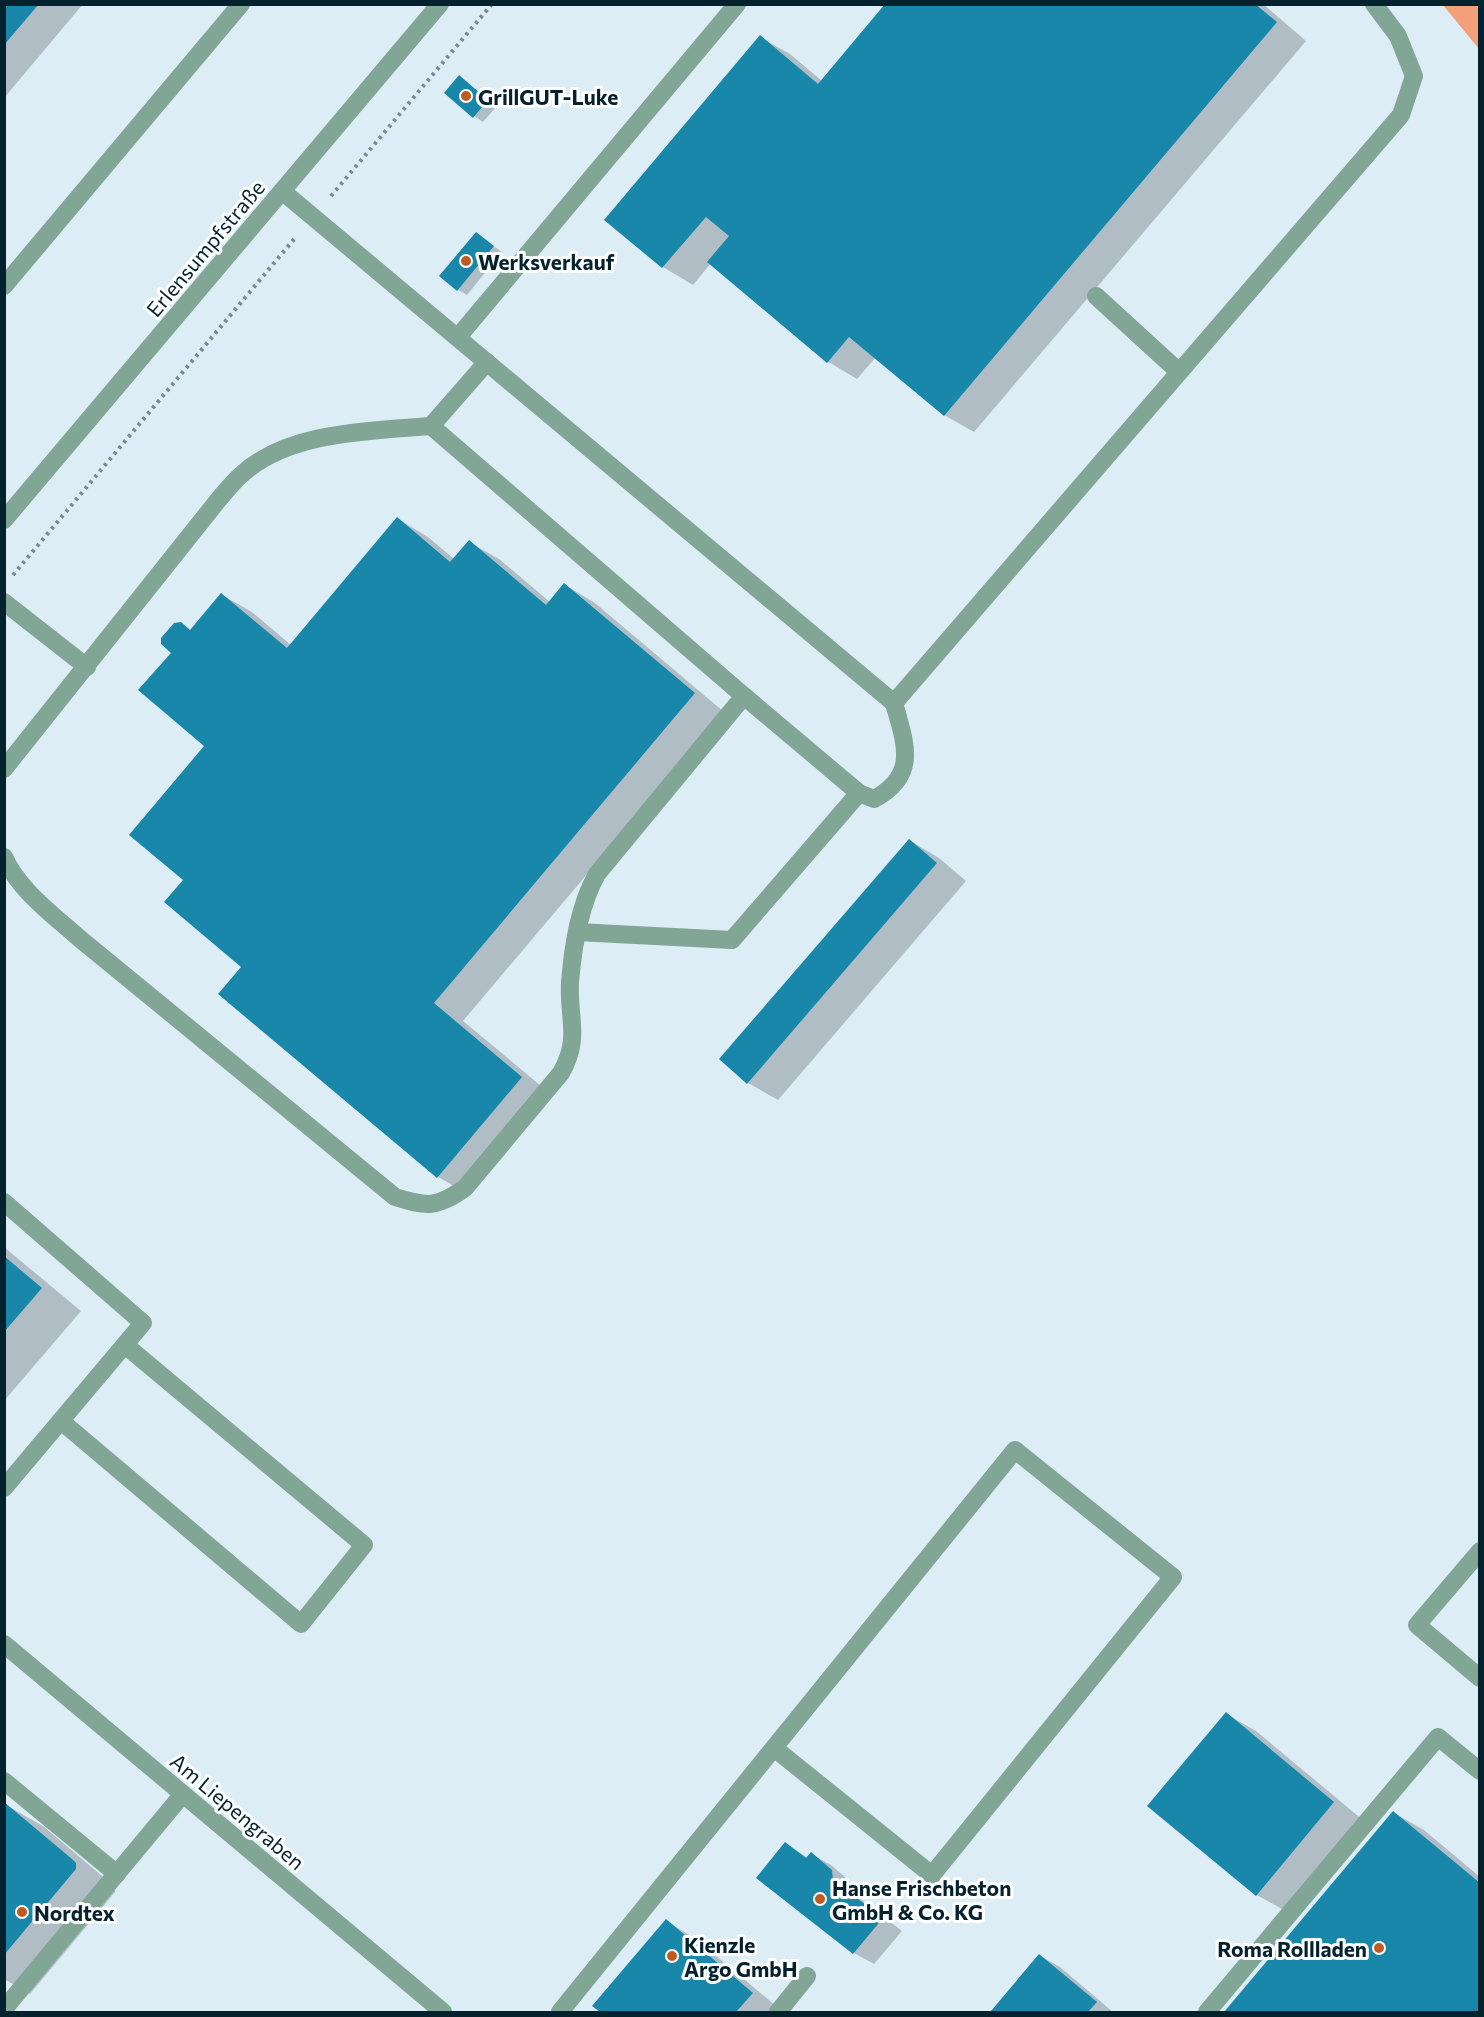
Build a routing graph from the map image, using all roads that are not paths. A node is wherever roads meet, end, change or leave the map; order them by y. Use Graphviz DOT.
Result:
graph roads {
  1 [pos="241,4"];
  2 [pos="440,4"];
  3 [pos="737,4"];
  4 [pos="1374,4"];
  5 [pos="282,191"];
  6 [pos="4,286"];
  7 [pos="1096,296"];
  8 [pos="458,337"];
  9 [pos="487,362"];
  10 [pos="1179,371"];
  11 [pos="431,426"];
  12 [pos="4,520"];
  13 [pos="4,602"];
  14 [pos="87,668"];
  15 [pos="744,696"];
  16 [pos="894,703"];
  17 [pos="4,769"];
  18 [pos="859,793"];
  19 [pos="4,857"];
  20 [pos="577,932"];
  21 [pos="4,1202"];
  22 [pos="125,1345"];
  23 [pos="61,1420"];
  24 [pos="4,1488"];
  25 [pos="1479,1551"];
  26 [pos="4,1644"];
  27 [pos="1479,1678"];
  28 [pos="774,1748"];
  29 [pos="1479,1771"];
  30 [pos="4,1781"];
  31 [pos="183,1794"];
  32 [pos="117,1874"];
  33 [pos="807,1976"];
  34 [pos="4,2009"];
  35 [pos="443,2013"];
  36 [pos="560,2013"];
  37 [pos="778,2013"];
  38 [pos="1207,2013"];
  1 -- 6 [label="street"];
  2 -- 5 [label="street, Erlensumpfstraße"];
  3 -- 8 [label="street"];
  4 -- 10 [label="street"];
  5 -- 8 [label="street"];
  5 -- 12 [label="street, Erlensumpfstraße"];
  7 -- 10 [label="street"];
  8 -- 9 [label="street"];
  9 -- 11 [label="street"];
  9 -- 16 [label="street"];
  10 -- 16 [label="street"];
  11 -- 14 [label="street"];
  11 -- 15 [label="street"];
  13 -- 14 [label="street"];
  14 -- 17 [label="street"];
  15 -- 18 [label="street"];
  15 -- 20 [label="street"];
  16 -- 18 [label="street"];
  18 -- 20 [label="street"];
  19 -- 20 [label="street"];
  21 -- 22 [label="street"];
  22 -- 23 [label="street"];
  22 -- 23 [label="street"];
  23 -- 24 [label="street"];
  25 -- 27 [label="street"];
  26 -- 31 [label="street, Am Liepengraben"];
  28 -- 28 [label="street"];
  28 -- 36 [label="street"];
  29 -- 38 [label="street"];
  30 -- 32 [label="street"];
  31 -- 32 [label="street"];
  31 -- 35 [label="street, Am Liepengraben"];
  32 -- 34 [label="street"];
  33 -- 37 [label="street"];
}
